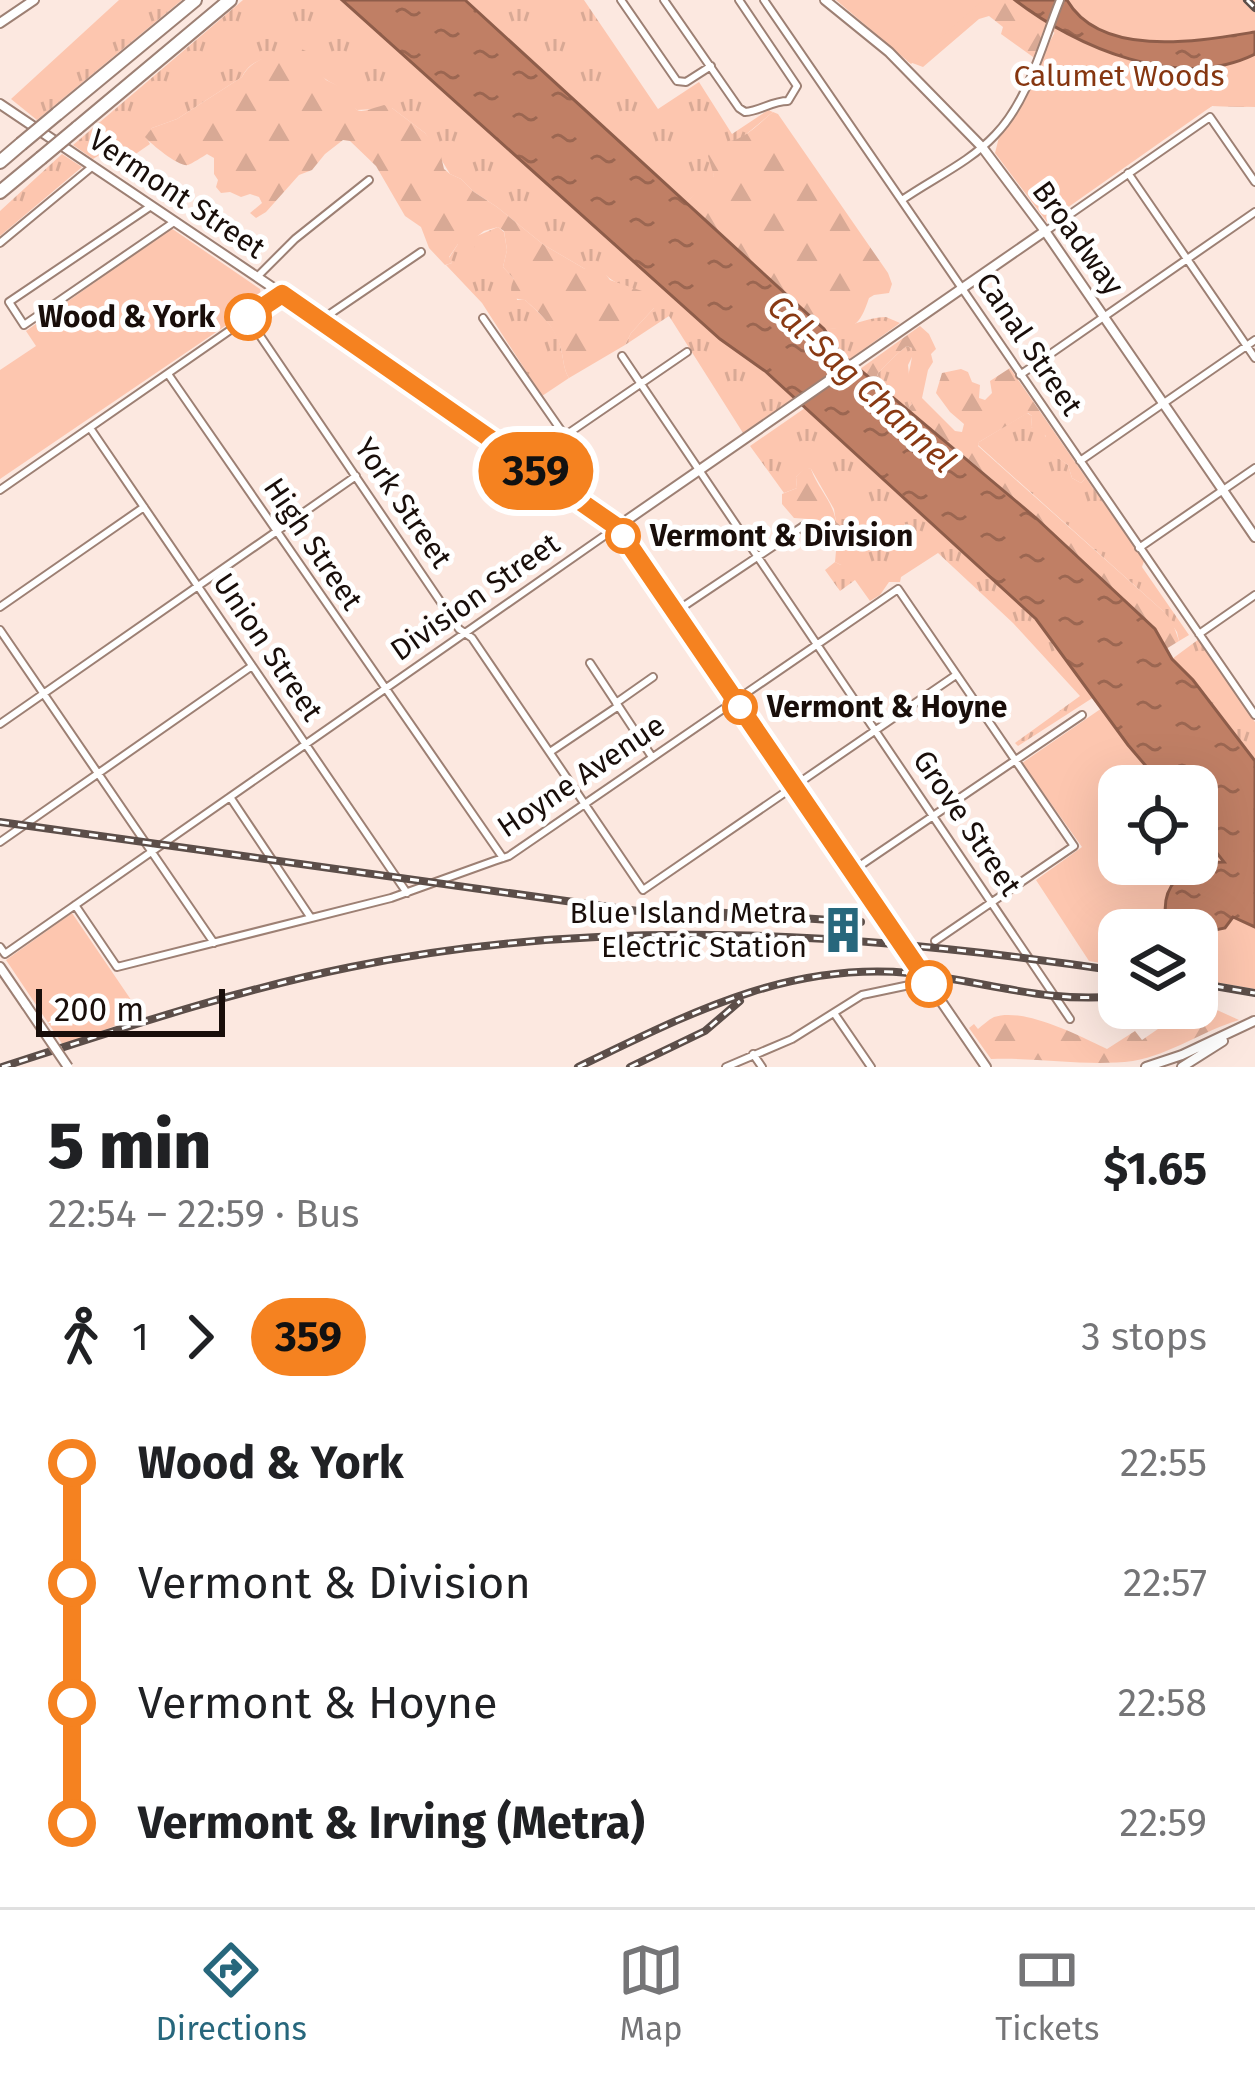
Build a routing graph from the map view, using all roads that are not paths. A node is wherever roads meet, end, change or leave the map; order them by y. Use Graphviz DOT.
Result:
graph roads {
  1 [pos="34,0"];
  2 [pos="195,0"];
  3 [pos="230,0"];
  4 [pos="621,0"];
  5 [pos="664,0"];
  6 [pos="739,0"];
  7 [pos="764,0"];
  8 [pos="825,0"];
  9 [pos="1060,0"];
  10 [pos="0,23"];
  11 [pos="710,66"];
  12 [pos="3,110"];
  13 [pos="982,148"];
  14 [pos="0,161"];
  15 [pos="93,166"];
  16 [pos="1128,173"];
  17 [pos="369,180"];
  18 [pos="1255,182"];
  19 [pos="0,192"];
  20 [pos="902,200"];
  21 [pos="151,206"];
  22 [pos="1255,212"];
  23 [pos="174,222"];
  24 [pos="1045,231"];
  25 [pos="0,243"];
  26 [pos="421,253"];
  27 [pos="1187,260"];
  28 [pos="256,277"];
  29 [pos="963,289"];
  30 [pos="282,294"];
  31 [pos="248,317"];
  32 [pos="483,317"];
  33 [pos="1105,317"];
  34 [pos="321,320"];
  35 [pos="1251,343"];
  36 [pos="687,352"];
  37 [pos="622,356"];
  38 [pos="1255,358"];
  39 [pos="168,374"];
  40 [pos="1021,375"];
  41 [pos="641,384"];
  42 [pos="1164,403"];
  43 [pos="90,428"];
  44 [pos="565,436"];
  45 [pos="1080,461"];
  46 [pos="525,463"];
  47 [pos="1255,468"];
  48 [pos="699,471"];
  49 [pos="356,476"];
  50 [pos="0,490"];
  51 [pos="1223,490"];
  52 [pos="144,507"];
  53 [pos="805,525"];
  54 [pos="617,527"];
  55 [pos="276,532"];
  56 [pos="1255,537"];
  57 [pos="1139,548"];
  58 [pos="757,558"];
  59 [pos="198,586"];
  60 [pos="1255,595"];
  61 [pos="0,607"];
  62 [pos="675,612"];
  63 [pos="0,630"];
  64 [pos="465,633"];
  65 [pos="1199,634"];
  66 [pos="817,644"];
  67 [pos="590,662"];
  68 [pos="252,666"];
  69 [pos="956,675"];
  70 [pos="653,677"];
  71 [pos="385,689"];
  72 [pos="44,694"];
  73 [pos="735,700"];
  74 [pos="617,704"];
  75 [pos="1082,715"];
  76 [pos="1255,716"];
  77 [pos="0,724"];
  78 [pos="876,730"];
  79 [pos="306,744"];
  80 [pos="550,752"];
  81 [pos="652,757"];
  82 [pos="1015,760"];
  83 [pos="98,773"];
  84 [pos="794,787"];
  85 [pos="230,797"];
  86 [pos="585,803"];
  87 [pos="933,816"];
  88 [pos="0,842"];
  89 [pos="152,851"];
  90 [pos="502,858"];
  91 [pos="852,872"];
  92 [pos="407,893"];
  93 [pos="992,902"];
  94 [pos="75,905"];
  95 [pos="311,918"];
  96 [pos="934,941"];
  97 [pos="214,943"];
  98 [pos="2,950"];
  99 [pos="0,967"];
  100 [pos="929,984"];
  101 [pos="834,1013"];
  102 [pos="1070,1019"];
  103 [pos="1254,1021"];
  104 [pos="1228,1035"];
  105 [pos="753,1054"];
  106 [pos="68,1067"];
  107 [pos="726,1067"];
  108 [pos="762,1067"];
  109 [pos="871,1067"];
  110 [pos="986,1067"];
  111 [pos="1146,1067"];
  112 [pos="1182,1067"];
  1 -- 10 [label="street"];
  2 -- 14 [label="highway, bridge"];
  3 -- 19 [label="highway, bridge"];
  4 -- 11 [label="street"];
  5 -- 11 [label="street"];
  6 -- 11 [label="street"];
  7 -- 20 [label="street, Canal Street"];
  8 -- 13 [label="street, Broadway"];
  9 -- 13 [label="street"];
  12 -- 15 [label="street, Vermont Street"];
  13 -- 20 [label="street"];
  13 -- 24 [label="street, Broadway"];
  15 -- 21 [label="street, Vermont Street"];
  15 -- 25 [label="street"];
  16 -- 18 [label="street, Division Street"];
  16 -- 24 [label="street, Division Street"];
  16 -- 27 [label="street"];
  17 -- 28 [label="street"];
  20 -- 29 [label="street, Canal Street"];
  21 -- 23 [label="street, Vermont Street"];
  21 -- 23 [label="street"];
  22 -- 27 [label="street"];
  23 -- 28 [label="street, Vermont Street"];
  24 -- 29 [label="street, Division Street"];
  24 -- 33 [label="street, Broadway"];
  26 -- 34 [label="street"];
  27 -- 33 [label="street"];
  27 -- 35 [label="street"];
  28 -- 30 [label="street, Vermont Street"];
  29 -- 40 [label="street, Canal Street"];
  29 -- 48 [label="street, Division Street"];
  30 -- 31 [label="street"];
  30 -- 34 [label="street, Vermont Street"];
  31 -- 39 [label="street"];
  31 -- 49 [label="street, York Street"];
  32 -- 44 [label="street"];
  33 -- 40 [label="street"];
  33 -- 42 [label="street, Broadway"];
  34 -- 46 [label="street, Vermont Street"];
  35 -- 38 [label="street"];
  35 -- 42 [label="street"];
  36 -- 41 [label="street"];
  37 -- 41 [label="street, Grove Street"];
  39 -- 43 [label="street"];
  39 -- 55 [label="street, High Street"];
  40 -- 45 [label="street, Canal Street"];
  41 -- 44 [label="street"];
  41 -- 48 [label="street, Grove Street"];
  42 -- 45 [label="street"];
  42 -- 51 [label="street, Broadway"];
  43 -- 50 [label="street"];
  43 -- 52 [label="street, Union Street"];
  44 -- 46 [label="street"];
  45 -- 57 [label="street, Canal Street"];
  46 -- 54 [label="street, Vermont Street"];
  47 -- 51 [label="street"];
  48 -- 54 [label="street, Division Street"];
  48 -- 58 [label="street, Grove Street"];
  49 -- 55 [label="street"];
  49 -- 64 [label="street, York Street"];
  51 -- 56 [label="street, Broadway"];
  51 -- 57 [label="street"];
  52 -- 59 [label="street, Union Street"];
  52 -- 61 [label="street"];
  53 -- 58 [label="street"];
  54 -- 62 [label="street, Vermont Street"];
  54 -- 64 [label="street, Division Street"];
  55 -- 59 [label="street"];
  55 -- 71 [label="street, High Street"];
  57 -- 65 [label="street, Canal Street"];
  58 -- 62 [label="street"];
  58 -- 66 [label="street, Grove Street"];
  59 -- 68 [label="street, Union Street"];
  59 -- 72 [label="street"];
  60 -- 65 [label="street"];
  62 -- 73 [label="street, Vermont Street"];
  63 -- 72 [label="street"];
  64 -- 71 [label="street, Division Street"];
  64 -- 80 [label="street, York Street"];
  65 -- 76 [label="street, Canal Street"];
  66 -- 69 [label="street, Hoyne Avenue"];
  66 -- 73 [label="street, Hoyne Avenue"];
  66 -- 78 [label="street, Grove Street"];
  67 -- 74 [label="street"];
  68 -- 79 [label="street, Union Street"];
  68 -- 83 [label="street"];
  69 -- 78 [label="street"];
  69 -- 82 [label="street"];
  70 -- 74 [label="street"];
  71 -- 79 [label="street, Division Street"];
  71 -- 90 [label="street, High Street"];
  72 -- 77 [label="street"];
  72 -- 83 [label="street"];
  73 -- 81 [label="street, Hoyne Avenue"];
  73 -- 84 [label="street, Vermont Street"];
  74 -- 80 [label="street"];
  74 -- 81 [label="street"];
  75 -- 82 [label="street"];
  78 -- 84 [label="street"];
  78 -- 87 [label="street, Grove Street"];
  79 -- 85 [label="street, Division Street"];
  79 -- 92 [label="street, Union Street"];
  80 -- 86 [label="street, York Street"];
  81 -- 86 [label="street, Hoyne Avenue"];
  82 -- 87 [label="street"];
  82 -- 93 [label="street"];
  83 -- 88 [label="street"];
  83 -- 89 [label="street"];
  84 -- 86 [label="street, York Street"];
  84 -- 91 [label="street, Vermont Street"];
  85 -- 89 [label="street, Division Street"];
  85 -- 95 [label="street"];
  86 -- 90 [label="street, Hoyne Avenue"];
  87 -- 91 [label="street"];
  87 -- 93 [label="street, Grove Street"];
  89 -- 94 [label="street, Division Street"];
  89 -- 97 [label="street"];
  90 -- 92 [label="street, Hoyne Avenue"];
  91 -- 100 [label="street, Vermont Street"];
  92 -- 95 [label="street, Hoyne Avenue"];
  93 -- 96 [label="street"];
  93 -- 102 [label="street, Grove Street"];
  94 -- 97 [label="street, Hoyne Avenue"];
  94 -- 98 [label="street, Division Street"];
  95 -- 97 [label="street, Hoyne Avenue"];
  99 -- 106 [label="street, bridge"];
  100 -- 101 [label="street"];
  100 -- 110 [label="street, Vermont Street"];
  101 -- 105 [label="street"];
  101 -- 109 [label="street"];
  103 -- 104 [label="street"];
  104 -- 111 [label="street"];
  104 -- 112 [label="street"];
  105 -- 107 [label="street"];
  105 -- 108 [label="street"];
}
